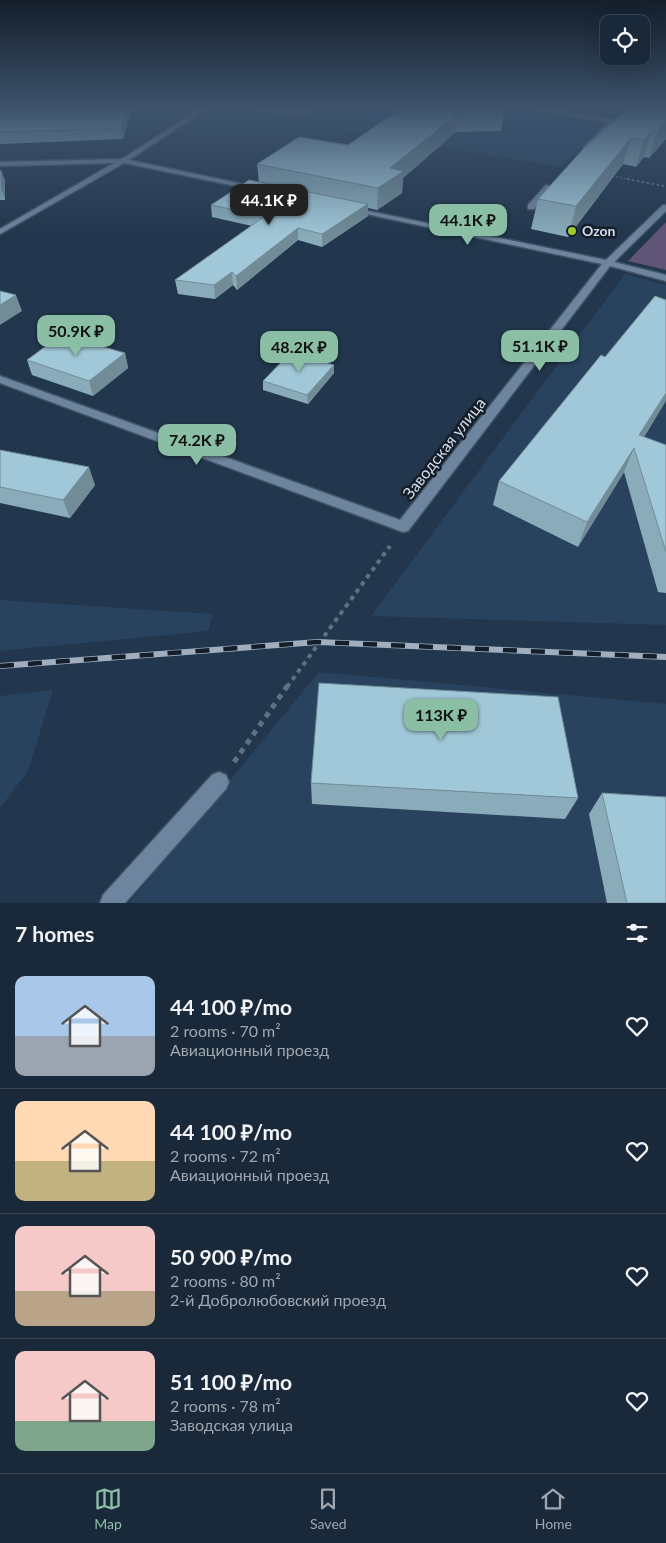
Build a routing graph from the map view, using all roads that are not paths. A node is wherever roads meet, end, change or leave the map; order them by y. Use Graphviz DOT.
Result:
graph roads {
  1 [pos="137,152"];
  2 [pos="123,161"];
  3 [pos="0,164"];
  4 [pos="555,180"];
  5 [pos="265,191"];
  6 [pos="343,207"];
  7 [pos="531,207"];
  8 [pos="666,207"];
  9 [pos="0,232"];
  10 [pos="608,263"];
  11 [pos="666,278"];
  12 [pos="0,379"];
  13 [pos="220,782"];
  14 [pos="111,903"];
  1 -- 2 [label="street"];
  2 -- 3 [label="street"];
  2 -- 5 [label="street"];
  2 -- 9 [label="street"];
  4 -- 7 [label="street"];
  6 -- 10 [label="street"];
  8 -- 10 [label="street, Заводская улица"];
  10 -- 11 [label="street"];
  10 -- 12 [label="street, Заводская улица"];
  13 -- 14 [label="street"];
}
